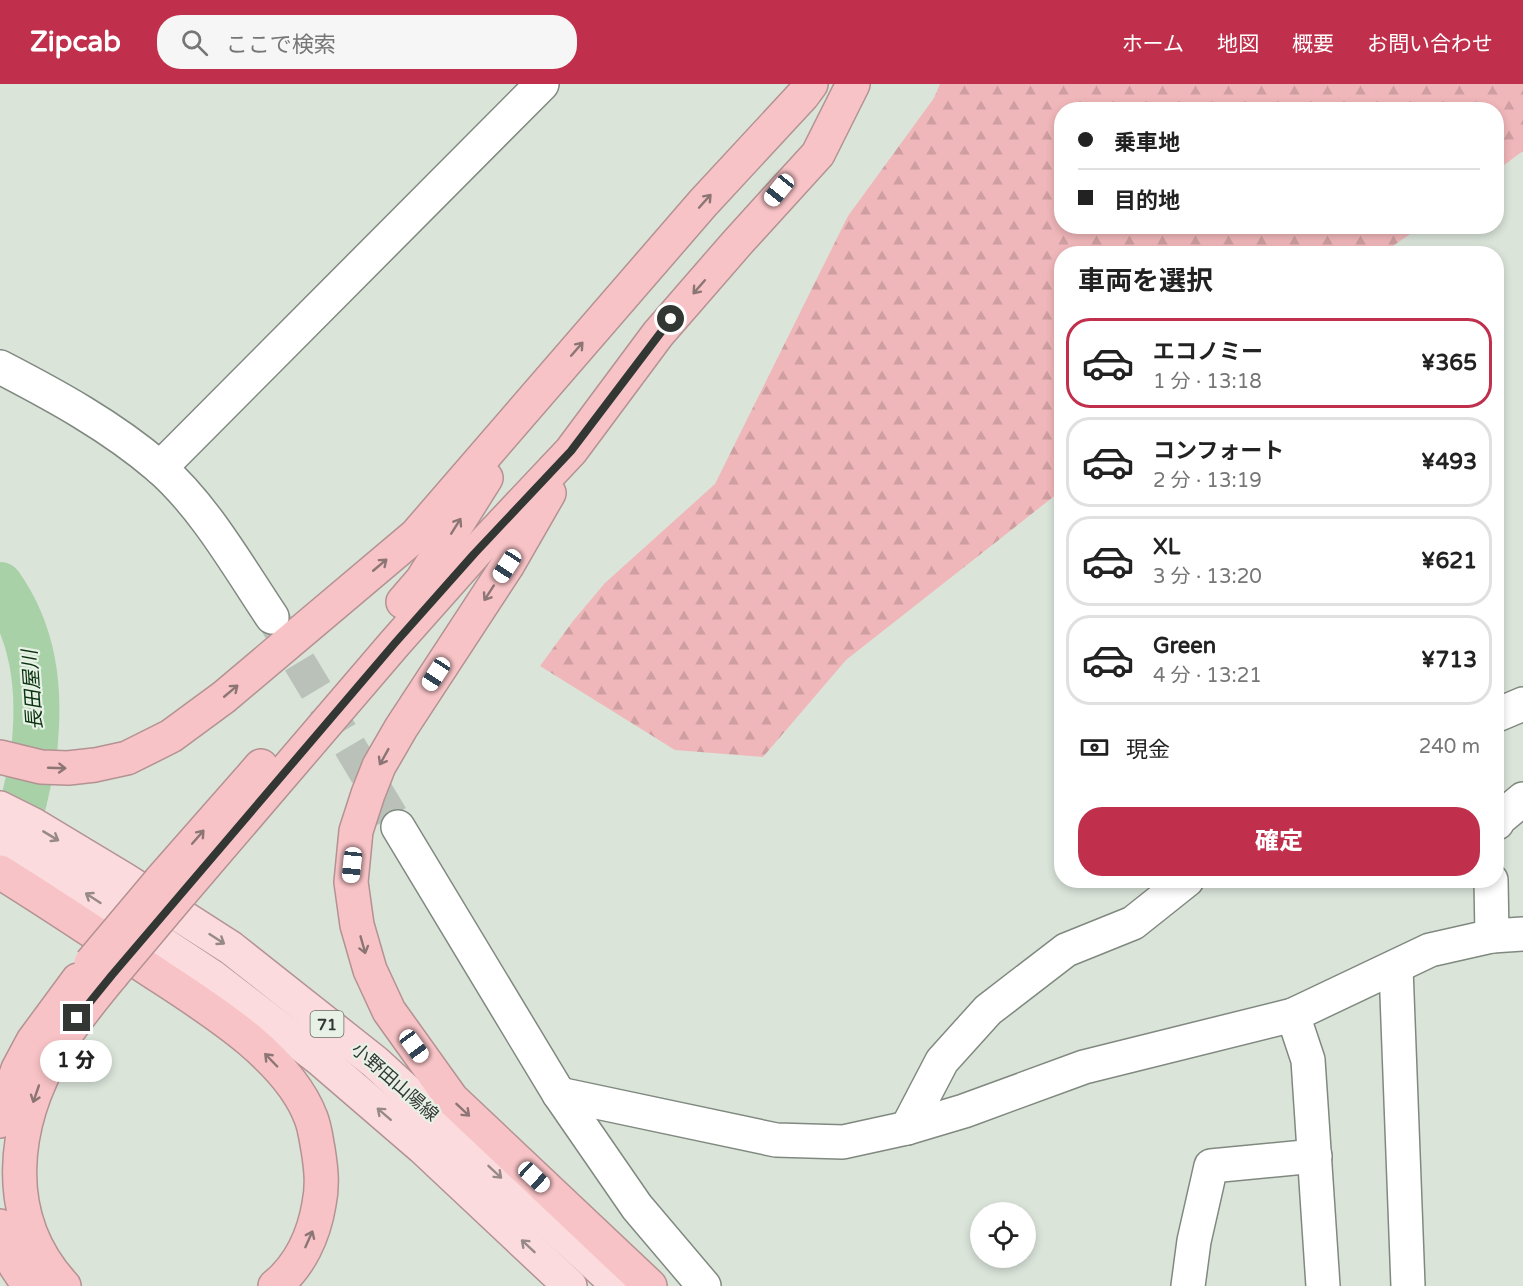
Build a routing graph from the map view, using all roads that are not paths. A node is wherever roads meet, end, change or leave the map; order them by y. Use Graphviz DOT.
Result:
graph roads {
  1 [pos="542,84"];
  2 [pos="782,84"];
  3 [pos="811,84"];
  4 [pos="840,84"];
  5 [pos="852,84"];
  6 [pos="744,160"];
  7 [pos="737,243"];
  8 [pos="0,367"];
  9 [pos="539,393"];
  10 [pos="571,451"];
  11 [pos="160,468"];
  12 [pos="273,617"];
  13 [pos="1523,704"];
  14 [pos="1504,712"];
  15 [pos="0,757"];
  16 [pos="1523,799"];
  17 [pos="0,808"];
  18 [pos="1504,815"];
  19 [pos="398,827"];
  20 [pos="0,841"];
  21 [pos="0,872"];
  22 [pos="170,887"];
  23 [pos="1176,888"];
  24 [pos="1493,888"];
  25 [pos="1507,935"];
  26 [pos="1396,968"];
  27 [pos="102,969"];
  28 [pos="1293,1015"];
  29 [pos="559,1094"];
  30 [pos="0,1121"];
  31 [pos="906,1128"];
  32 [pos="1315,1156"];
  33 [pos="0,1226"];
  34 [pos="29,1286"];
  35 [pos="64,1286"];
  36 [pos="275,1286"];
  37 [pos="570,1286"];
  38 [pos="619,1286"];
  39 [pos="650,1286"];
  40 [pos="704,1286"];
  41 [pos="1188,1286"];
  42 [pos="1323,1286"];
  43 [pos="1408,1286"];
  1 -- 11 [label="street"];
  2 -- 6 [label="highway"];
  3 -- 6 [label="highway"];
  4 -- 7 [label="highway"];
  5 -- 7 [label="highway"];
  9 -- 6 [label="highway, one-way"];
  7 -- 10 [label="highway, one-way"];
  8 -- 11 [label="street"];
  15 -- 9 [label="highway, one-way"];
  22 -- 9 [label="highway, one-way"];
  10 -- 22 [label="highway"];
  10 -- 39 [label="highway, one-way"];
  11 -- 12 [label="street"];
  13 -- 14 [label="street"];
  16 -- 18 [label="street"];
  17 -- 38 [label="main road, 小野田山陽線 / 71, one-way"];
  19 -- 29 [label="street"];
  37 -- 20 [label="main road, 小野田山陽線 / 71, one-way"];
  36 -- 21 [label="highway, one-way"];
  22 -- 27 [label="highway, bridge"];
  23 -- 31 [label="street"];
  24 -- 25 [label="street"];
  25 -- 26 [label="street"];
  26 -- 28 [label="street"];
  26 -- 43 [label="street"];
  27 -- 30 [label="highway"];
  27 -- 35 [label="highway, one-way"];
  28 -- 31 [label="street"];
  28 -- 32 [label="street"];
  29 -- 31 [label="street"];
  29 -- 40 [label="street"];
  32 -- 41 [label="street"];
  32 -- 42 [label="street"];
  33 -- 34 [label="highway"];
}
